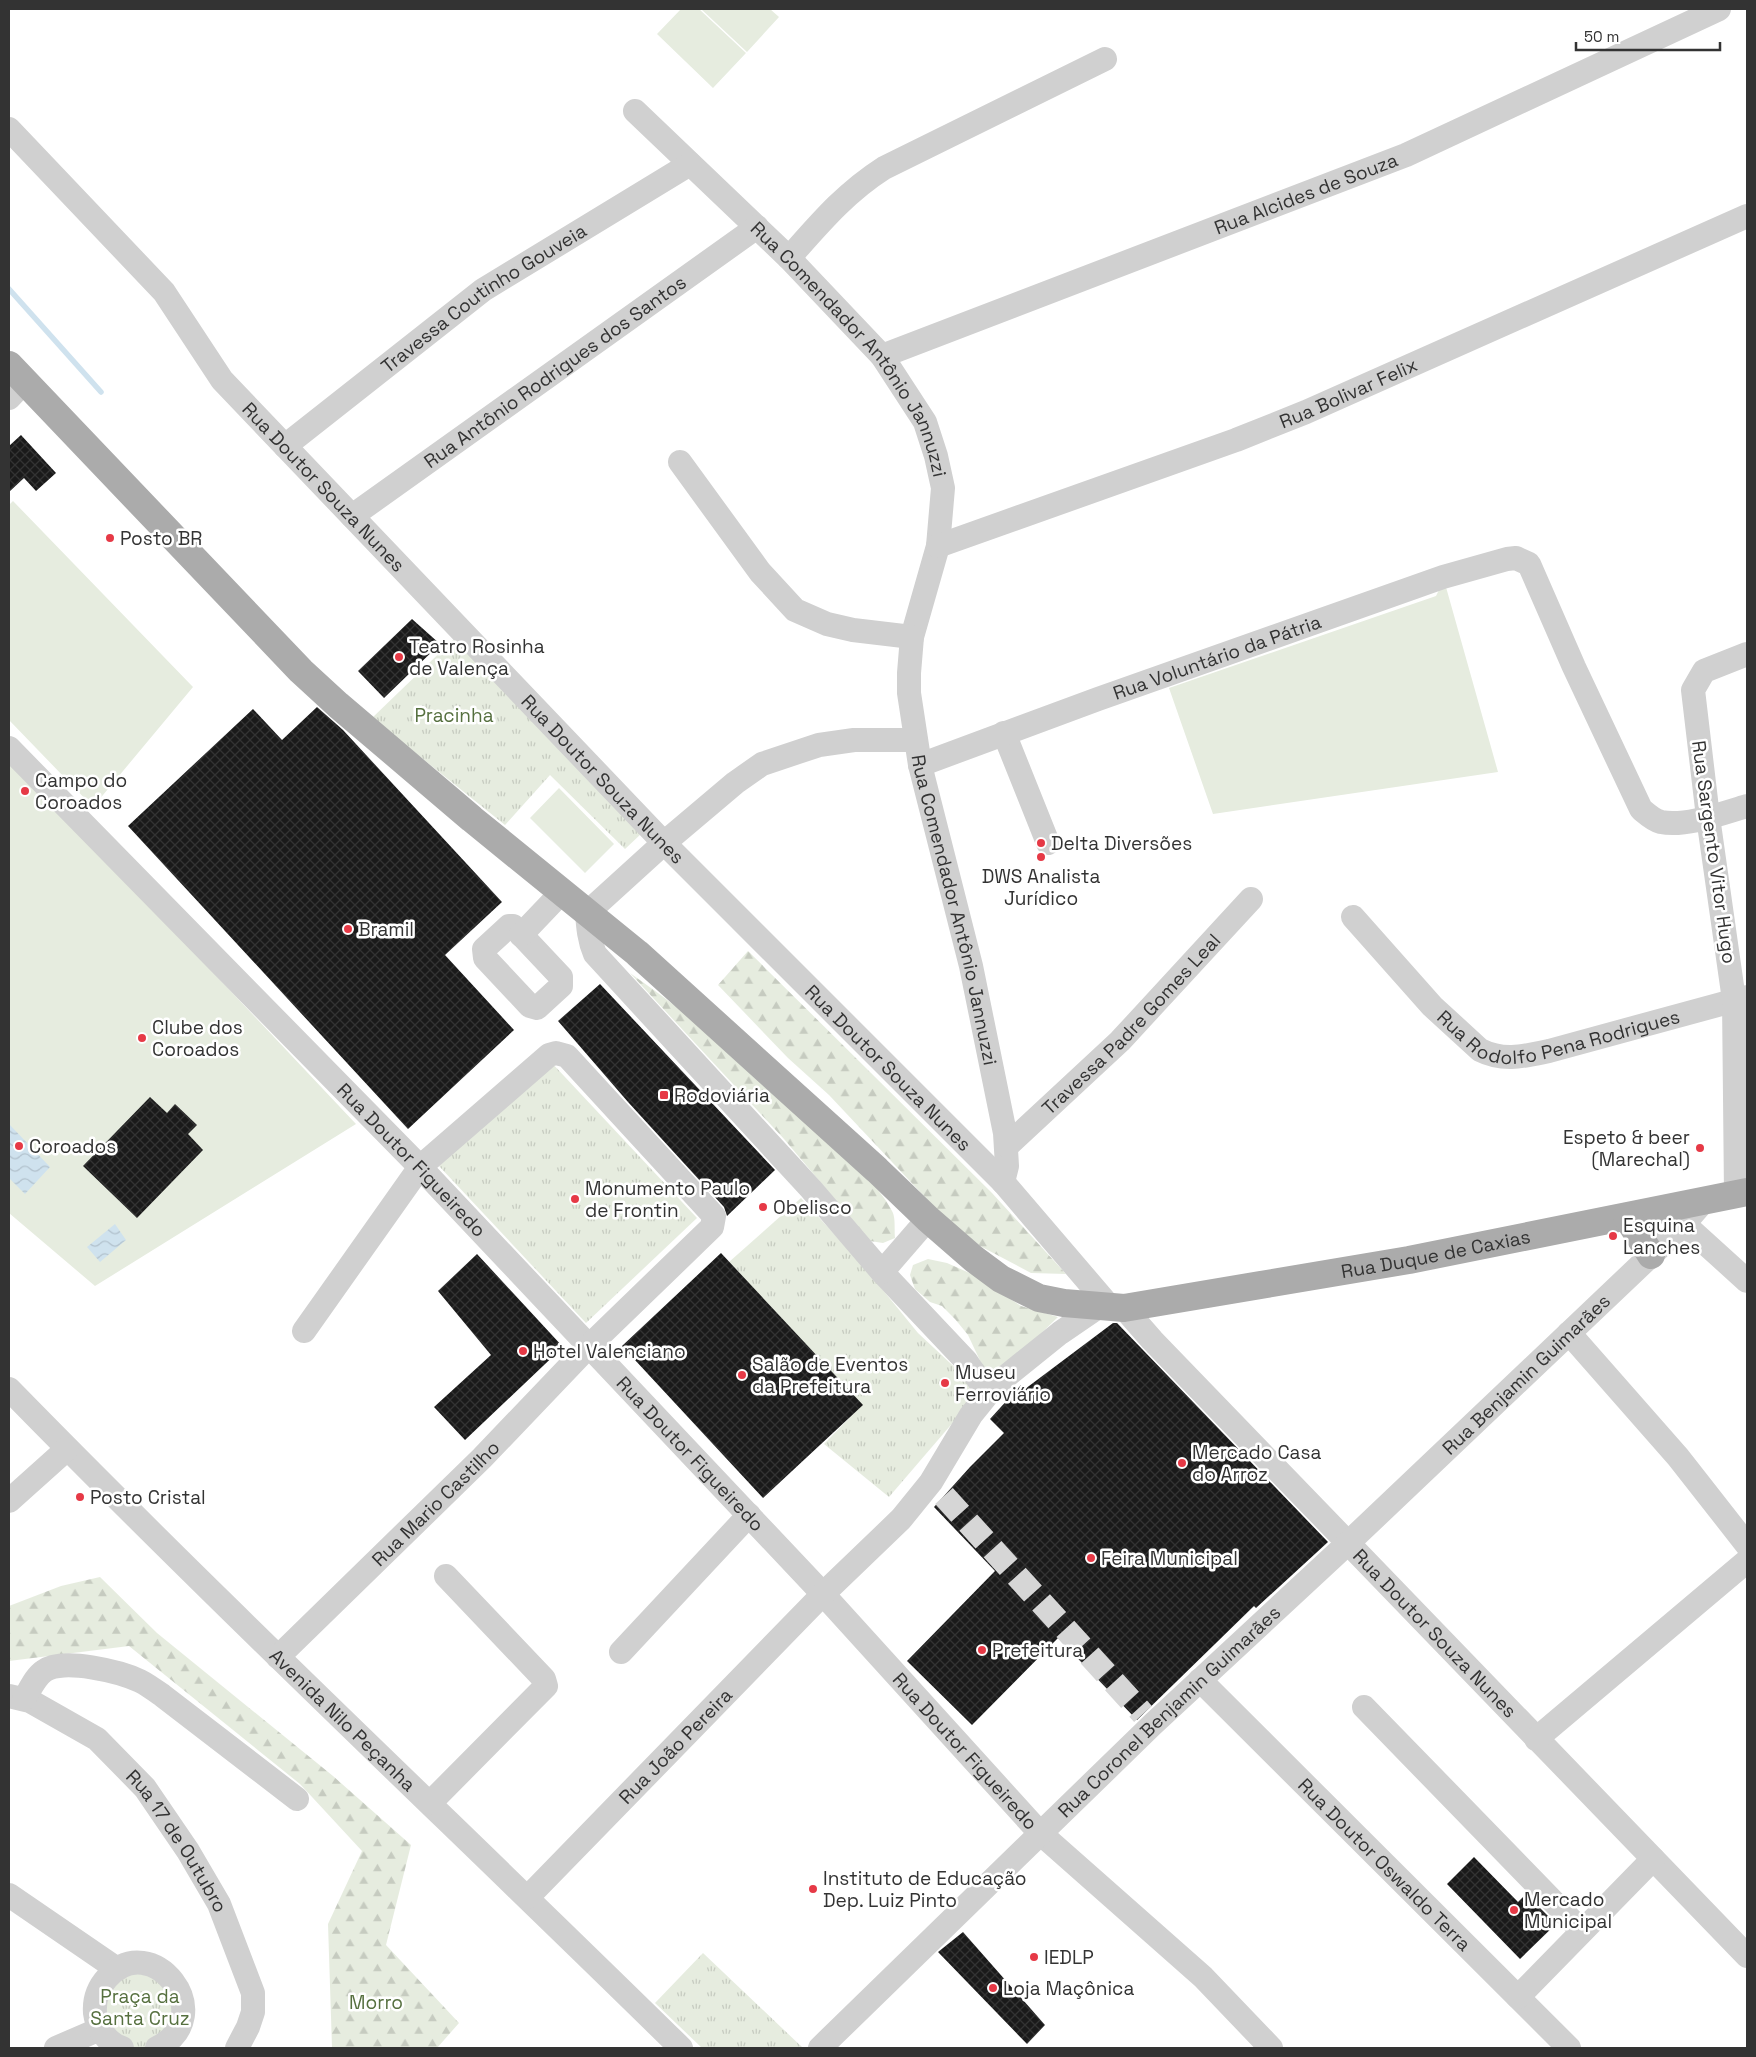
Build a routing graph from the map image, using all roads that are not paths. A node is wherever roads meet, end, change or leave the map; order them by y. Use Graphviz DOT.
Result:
graph roads {
  1 [pos="1719,9"];
  2 [pos="1105,59"];
  3 [pos="635,111"];
  4 [pos="9,129"];
  5 [pos="690,164"];
  6 [pos="1747,216"];
  7 [pos="757,227"];
  8 [pos="789,258"];
  9 [pos="882,356"];
  10 [pos="14,382"];
  11 [pos="286,446"];
  12 [pos="680,462"];
  13 [pos="352,516"];
  14 [pos="938,546"];
  15 [pos="912,637"];
  16 [pos="1747,654"];
  17 [pos="1004,733"];
  18 [pos="915,740"];
  19 [pos="9,748"];
  20 [pos="920,765"];
  21 [pos="1747,806"];
  22 [pos="1708,817"];
  23 [pos="664,843"];
  24 [pos="1048,844"];
  25 [pos="561,893"];
  26 [pos="1251,899"];
  27 [pos="587,913"];
  28 [pos="1352,917"];
  29 [pos="520,935"];
  30 [pos="1741,998"];
  31 [pos="1007,1146"];
  32 [pos="420,1167"];
  33 [pos="1004,1182"];
  34 [pos="1742,1193"];
  35 [pos="1703,1202"];
  36 [pos="1627,1217"];
  37 [pos="928,1219"];
  38 [pos="1684,1224"];
  39 [pos="1651,1255"];
  40 [pos="882,1272"];
  41 [pos="1747,1281"];
  42 [pos="1110,1307"];
  43 [pos="304,1331"];
  44 [pos="1569,1333"];
  45 [pos="589,1346"];
  46 [pos="9,1389"];
  47 [pos="988,1394"];
  48 [pos="67,1449"];
  49 [pos="9,1501"];
  50 [pos="749,1515"];
  51 [pos="1347,1544"];
  52 [pos="1747,1545"];
  53 [pos="1747,1562"];
  54 [pos="446,1576"];
  55 [pos="824,1594"];
  56 [pos="621,1652"];
  57 [pos="278,1657"];
  58 [pos="1200,1680"];
  59 [pos="17,1697"];
  60 [pos="1364,1707"];
  61 [pos="1536,1739"];
  62 [pos="296,1798"];
  63 [pos="430,1803"];
  64 [pos="1040,1833"];
  65 [pos="1654,1859"];
  66 [pos="9,1895"];
  67 [pos="528,1897"];
  68 [pos="1582,1931"];
  69 [pos="1747,1956"];
  70 [pos="117,1969"];
  71 [pos="1518,1997"];
  72 [pos="100,2030"];
  73 [pos="172,2044"];
  74 [pos="56,2048"];
  75 [pos="122,2048"];
  76 [pos="237,2048"];
  77 [pos="681,2048"];
  78 [pos="820,2048"];
  79 [pos="1271,2048"];
  80 [pos="1569,2048"];
  1 -- 9 [label="street, Rua Alcides de Souza"];
  2 -- 8 [label="street"];
  3 -- 5 [label="street, Rua Comendador Antônio Jannuzzi"];
  4 -- 11 [label="street, Rua Doutor Souza Nunes"];
  5 -- 7 [label="street, Rua Comendador Antônio Jannuzzi"];
  5 -- 11 [label="street, Travessa Coutinho Gouveia"];
  6 -- 14 [label="street, Rua Bolivar Felix"];
  7 -- 8 [label="street, Rua Comendador Antônio Jannuzzi"];
  7 -- 13 [label="street, Rua Antônio Rodrigues dos Santos"];
  8 -- 9 [label="street, Rua Comendador Antônio Jannuzzi"];
  9 -- 14 [label="street, Rua Comendador Antônio Jannuzzi"];
  10 -- 25 [label="main road, Rua Duque de Caxias"];
  11 -- 13 [label="street, Rua Doutor Souza Nunes"];
  12 -- 15 [label="street"];
  13 -- 23 [label="street, Rua Doutor Souza Nunes"];
  14 -- 15 [label="street, Rua Comendador Antônio Jannuzzi"];
  15 -- 18 [label="street, Rua Comendador Antônio Jannuzzi"];
  16 -- 22 [label="street, Rua Sargento Vitor Hugo"];
  17 -- 20 [label="street, Rua Voluntário da Pátria"];
  17 -- 22 [label="street, Rua Voluntário da Pátria"];
  17 -- 24 [label="street"];
  18 -- 20 [label="street, Rua Comendador Antônio Jannuzzi"];
  18 -- 23 [label="street"];
  19 -- 32 [label="street, Rua Doutor Figueiredo"];
  20 -- 31 [label="street, Rua Comendador Antônio Jannuzzi"];
  21 -- 22 [label="street"];
  22 -- 30 [label="street, Rua Sargento Vitor Hugo"];
  23 -- 27 [label="street"];
  23 -- 33 [label="street, Rua Doutor Souza Nunes"];
  25 -- 27 [label="main road, Rua Duque de Caxias"];
  25 -- 29 [label="street"];
  26 -- 31 [label="street, Travessa Padre Gomes Leal"];
  27 -- 37 [label="main road, Rua Duque de Caxias"];
  27 -- 40 [label="street"];
  28 -- 30 [label="street, Rua Rodolfo Pena Rodrigues"];
  30 -- 34 [label="street, Rua Sargento Vitor Hugo"];
  31 -- 33 [label="street, Rua Comendador Antônio Jannuzzi"];
  32 -- 43 [label="street"];
  32 -- 45 [label="street, Rua Doutor Figueiredo"];
  32 -- 45 [label="street, Rua Mario Castilho"];
  33 -- 42 [label="street, Rua Doutor Souza Nunes"];
  34 -- 35 [label="main road, Rua Duque de Caxias"];
  35 -- 36 [label="main road, Rua Duque de Caxias"];
  35 -- 38 [label="street, Rua Benjamin Guimarães"];
  36 -- 39 [label="main road"];
  36 -- 42 [label="main road, Rua Duque de Caxias"];
  37 -- 40 [label="street"];
  37 -- 42 [label="main road, Rua Duque de Caxias"];
  38 -- 39 [label="street, Rua Benjamin Guimarães"];
  38 -- 41 [label="street"];
  39 -- 44 [label="street, Rua Benjamin Guimarães"];
  40 -- 47 [label="street"];
  42 -- 47 [label="street, Rua João Pereira"];
  42 -- 51 [label="street, Rua Doutor Souza Nunes"];
  44 -- 51 [label="street, Rua Benjamin Guimarães"];
  44 -- 52 [label="street"];
  45 -- 50 [label="street, Rua Doutor Figueiredo"];
  45 -- 57 [label="street, Rua Mario Castilho"];
  46 -- 48 [label="street, Avenida Nilo Peçanha"];
  47 -- 55 [label="street, Rua João Pereira"];
  48 -- 49 [label="street"];
  48 -- 57 [label="street, Avenida Nilo Peçanha"];
  50 -- 55 [label="street, Rua Doutor Figueiredo"];
  50 -- 56 [label="street"];
  51 -- 58 [label="street, Rua Coronel Benjamin Guimarães"];
  51 -- 61 [label="street, Rua Doutor Souza Nunes"];
  53 -- 61 [label="street"];
  54 -- 63 [label="street"];
  55 -- 64 [label="street, Rua Doutor Figueiredo"];
  55 -- 67 [label="street, Rua João Pereira"];
  57 -- 63 [label="street, Avenida Nilo Peçanha"];
  58 -- 64 [label="street, Rua Coronel Benjamin Guimarães"];
  58 -- 71 [label="street, Rua Doutor Oswaldo Terra"];
  59 -- 62 [label="street"];
  59 -- 76 [label="street, Rua 17 de Outubro"];
  60 -- 68 [label="street"];
  61 -- 65 [label="street, Rua Doutor Souza Nunes"];
  63 -- 67 [label="street, Avenida Nilo Peçanha"];
  64 -- 78 [label="street, Rua Coronel Benjamin Guimarães"];
  64 -- 79 [label="street, Rua Doutor Figueiredo"];
  65 -- 68 [label="street"];
  65 -- 69 [label="street, Rua Doutor Souza Nunes"];
  66 -- 70 [label="street"];
  67 -- 77 [label="street, Avenida Nilo Peçanha"];
  68 -- 71 [label="street"];
  70 -- 72 [label="street"];
  70 -- 73 [label="street"];
  71 -- 80 [label="street, Rua Doutor Oswaldo Terra"];
  72 -- 74 [label="street"];
  72 -- 75 [label="street"];
}
